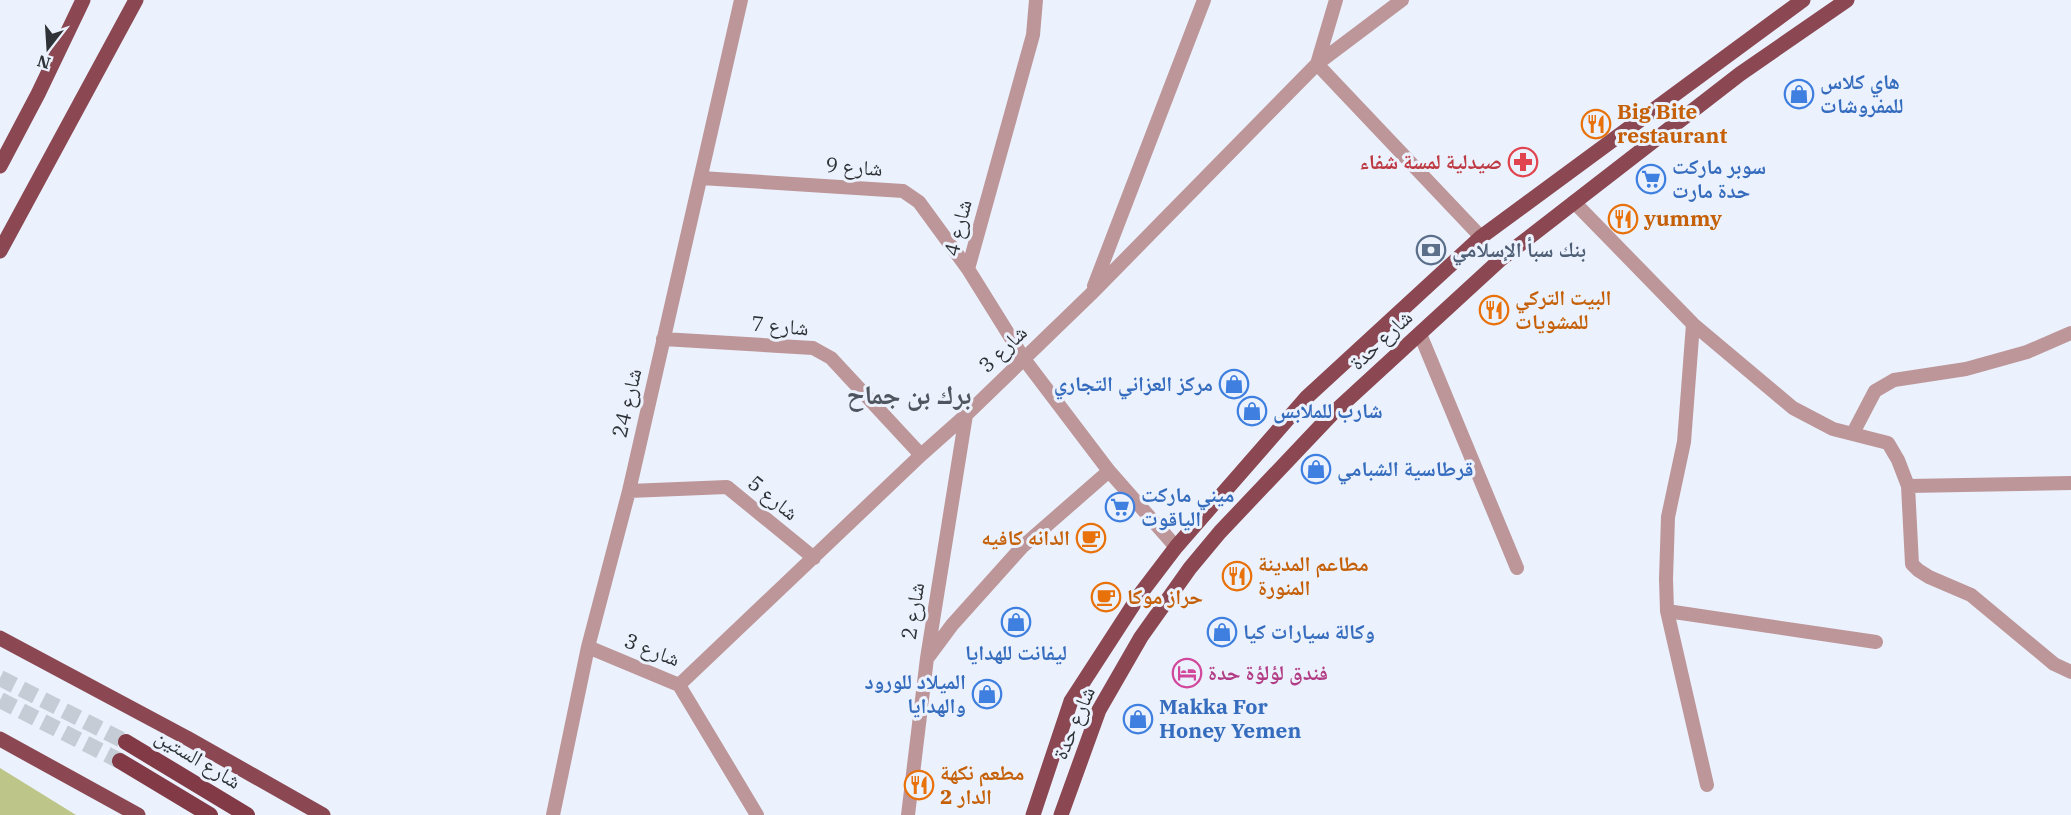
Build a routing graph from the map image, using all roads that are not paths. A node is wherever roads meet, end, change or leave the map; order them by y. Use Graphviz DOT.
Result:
graph roads {
  1 [pos="83,0"];
  2 [pos="136,0"];
  3 [pos="741,0"];
  4 [pos="1036,0"];
  5 [pos="1204,0"];
  6 [pos="1335,0"];
  7 [pos="1402,0"];
  8 [pos="1803,0"];
  9 [pos="1847,0"];
  10 [pos="1317,64"];
  11 [pos="0,166"];
  12 [pos="701,178"];
  13 [pos="1574,202"];
  14 [pos="1481,237"];
  15 [pos="0,251"];
  16 [pos="968,269"];
  17 [pos="1091,294"];
  18 [pos="1692,324"];
  19 [pos="1420,333"];
  20 [pos="2071,333"];
  21 [pos="663,339"];
  22 [pos="1024,359"];
  23 [pos="966,415"];
  24 [pos="1853,433"];
  25 [pos="921,455"];
  26 [pos="1109,471"];
  27 [pos="2071,483"];
  28 [pos="1908,486"];
  29 [pos="628,491"];
  30 [pos="1176,547"];
  31 [pos="814,558"];
  32 [pos="1517,568"];
  33 [pos="1667,611"];
  34 [pos="0,638"];
  35 [pos="1876,642"];
  36 [pos="588,647"];
  37 [pos="927,658"];
  38 [pos="2071,672"];
  39 [pos="679,685"];
  40 [pos="0,739"];
  41 [pos="126,742"];
  42 [pos="1051,758"];
  43 [pos="120,761"];
  44 [pos="1079,763"];
  45 [pos="1707,785"];
  46 [pos="138,815"];
  47 [pos="210,815"];
  48 [pos="247,815"];
  49 [pos="323,815"];
  50 [pos="553,815"];
  51 [pos="757,815"];
  52 [pos="908,815"];
  53 [pos="1033,815"];
  54 [pos="1061,815"];
  1 -- 11 [label="main road"];
  2 -- 15 [label="main road"];
  3 -- 12 [label="street, شارع 24"];
  4 -- 16 [label="street, شارع 4"];
  5 -- 17 [label="street"];
  6 -- 10 [label="street"];
  7 -- 10 [label="street, شارع 3"];
  8 -- 14 [label="main road, شارع حدة"];
  9 -- 13 [label="main road, شارع حدة"];
  10 -- 14 [label="street"];
  10 -- 17 [label="street, شارع 3"];
  12 -- 16 [label="street, شارع 9"];
  12 -- 21 [label="street, شارع 24"];
  13 -- 18 [label="street"];
  13 -- 19 [label="main road, شارع حدة"];
  14 -- 30 [label="main road, شارع حدة"];
  16 -- 22 [label="street, شارع 4"];
  17 -- 22 [label="street, شارع 3"];
  18 -- 24 [label="street"];
  18 -- 33 [label="street"];
  19 -- 32 [label="street"];
  19 -- 44 [label="main road, شارع حدة"];
  20 -- 24 [label="street"];
  21 -- 25 [label="street, شارع 7"];
  21 -- 29 [label="street, شارع 24"];
  22 -- 23 [label="street, شارع 3"];
  22 -- 26 [label="street, شارع 4"];
  23 -- 25 [label="street, شارع 3"];
  23 -- 37 [label="street, شارع 2"];
  24 -- 28 [label="street"];
  25 -- 31 [label="street, شارع 3"];
  26 -- 30 [label="street, شارع 4"];
  26 -- 37 [label="street"];
  27 -- 28 [label="street"];
  28 -- 38 [label="street"];
  29 -- 31 [label="street, شارع 5"];
  29 -- 36 [label="street, شارع 24"];
  30 -- 42 [label="main road, شارع حدة"];
  31 -- 39 [label="street, شارع 3"];
  33 -- 35 [label="street"];
  33 -- 45 [label="street"];
  34 -- 49 [label="main road"];
  36 -- 39 [label="street, شارع 3"];
  36 -- 50 [label="street, شارع 24"];
  37 -- 52 [label="street, شارع 2"];
  39 -- 51 [label="street"];
  40 -- 46 [label="main road"];
  41 -- 48 [label="highway, شارع الستين"];
  42 -- 44 [label="main road"];
  42 -- 53 [label="main road, شارع حدة"];
  43 -- 47 [label="highway, شارع الستين"];
  44 -- 54 [label="main road, شارع حدة"];
}
